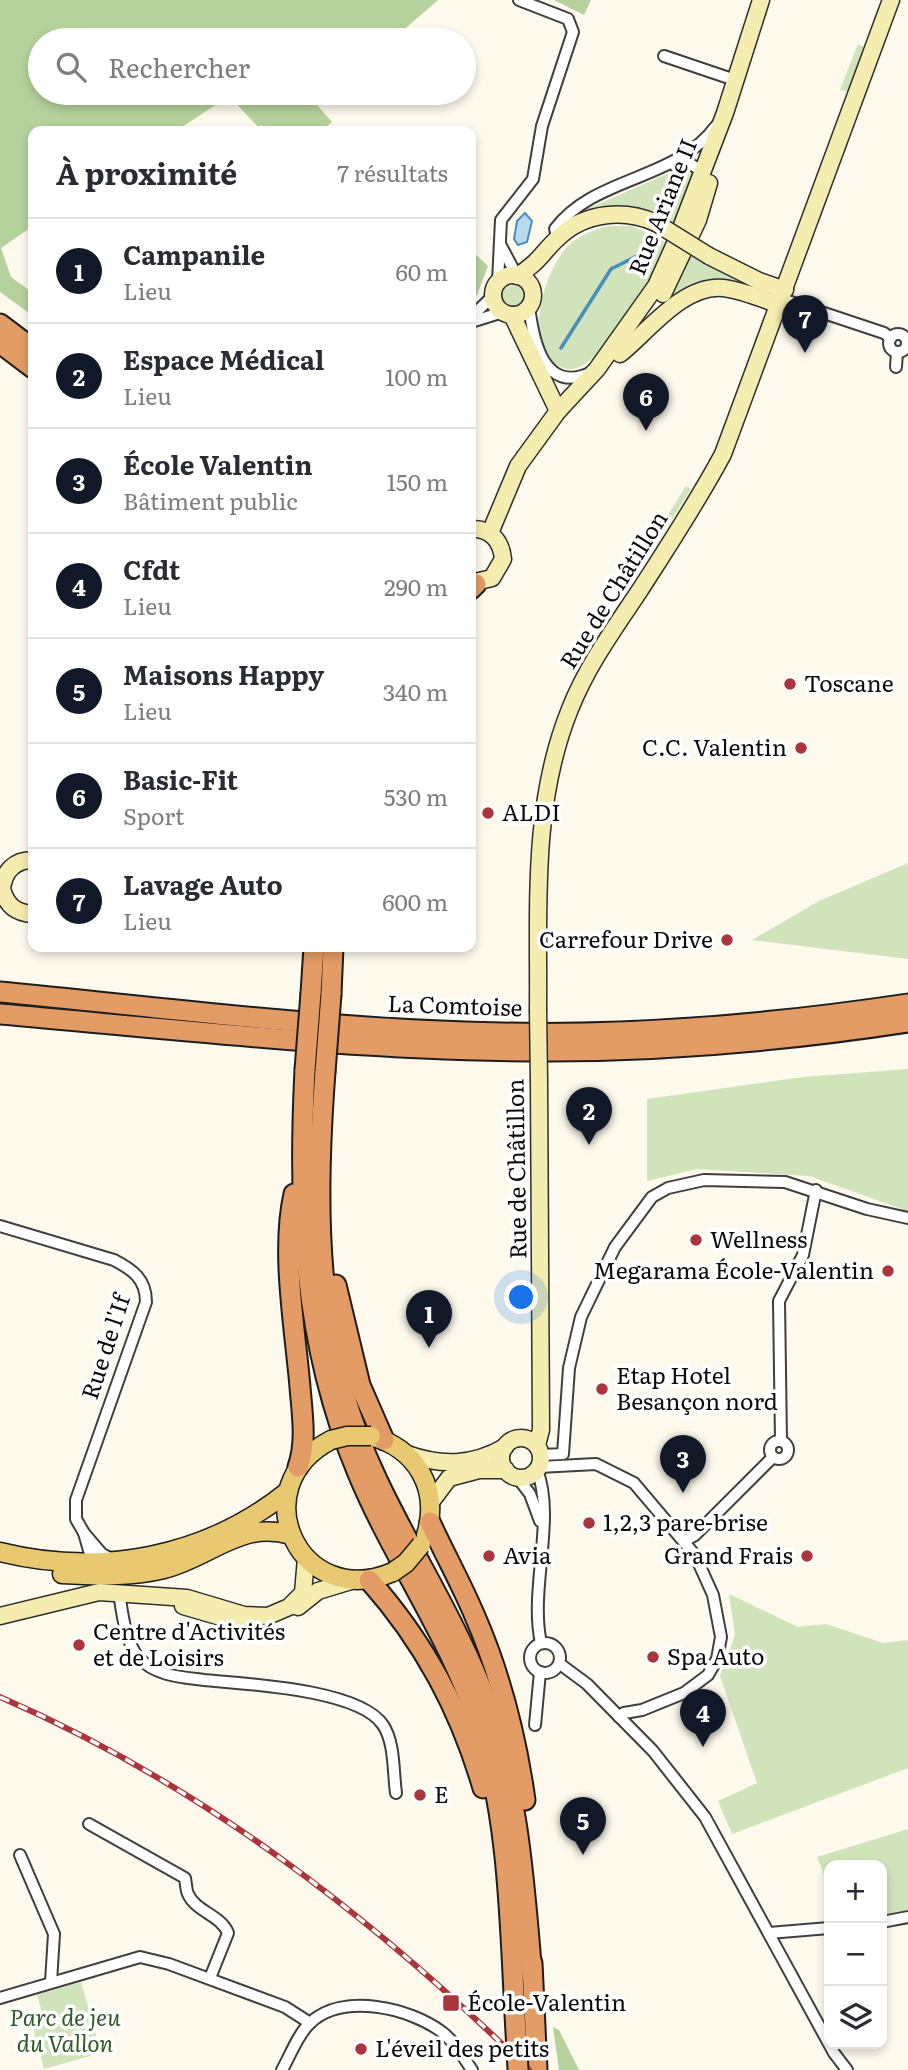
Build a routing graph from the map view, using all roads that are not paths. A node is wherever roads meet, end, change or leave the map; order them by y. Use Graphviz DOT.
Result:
graph roads {
  1 [pos="519,0"];
  2 [pos="761,0"];
  3 [pos="891,0"];
  4 [pos="664,56"];
  5 [pos="735,80"];
  6 [pos="726,113"];
  7 [pos="670,166"];
  8 [pos="702,171"];
  9 [pos="707,190"];
  10 [pos="558,238"];
  11 [pos="499,242"];
  12 [pos="517,276"];
  13 [pos="495,289"];
  14 [pos="782,298"];
  15 [pos="529,306"];
  16 [pos="476,313"];
  17 [pos="507,313"];
  18 [pos="476,318"];
  19 [pos="0,324"];
  20 [pos="891,338"];
  21 [pos="907,341"];
  22 [pos="0,344"];
  23 [pos="28,345"];
  24 [pos="897,352"];
  25 [pos="620,354"];
  26 [pos="28,364"];
  27 [pos="896,367"];
  28 [pos="597,369"];
  29 [pos="586,382"];
  30 [pos="558,411"];
  31 [pos="476,530"];
  32 [pos="490,533"];
  33 [pos="476,584"];
  34 [pos="28,861"];
  35 [pos="5,865"];
  36 [pos="4,907"];
  37 [pos="28,913"];
  38 [pos="314,952"];
  39 [pos="333,952"];
  40 [pos="0,990"];
  41 [pos="908,1004"];
  42 [pos="0,1014"];
  43 [pos="908,1022"];
  44 [pos="315,1071"];
  45 [pos="322,1106"];
  46 [pos="300,1166"];
  47 [pos="816,1190"];
  48 [pos="908,1217"];
  49 [pos="0,1226"];
  50 [pos="540,1406"];
  51 [pos="377,1438"];
  52 [pos="511,1443"];
  53 [pos="407,1454"];
  54 [pos="539,1459"];
  55 [pos="298,1467"];
  56 [pos="511,1474"];
  57 [pos="287,1492"];
  58 [pos="431,1502"];
  59 [pos="430,1522"];
  60 [pos="542,1524"];
  61 [pos="84,1533"];
  62 [pos="291,1535"];
  63 [pos="684,1541"];
  64 [pos="0,1552"];
  65 [pos="306,1559"];
  66 [pos="0,1562"];
  67 [pos="92,1563"];
  68 [pos="121,1576"];
  69 [pos="360,1580"];
  70 [pos="144,1593"];
  71 [pos="0,1616"];
  72 [pos="541,1643"];
  73 [pos="560,1664"];
  74 [pos="540,1672"];
  75 [pos="619,1717"];
  76 [pos="535,1725"];
  77 [pos="396,1793"];
  78 [pos="89,1824"];
  79 [pos="20,1855"];
  80 [pos="507,1889"];
  81 [pos="908,1916"];
  82 [pos="887,1921"];
  83 [pos="824,1928"];
  84 [pos="769,1933"];
  85 [pos="533,1976"];
  86 [pos="210,1978"];
  87 [pos="51,1982"];
  88 [pos="0,1998"];
  89 [pos="310,2023"];
  90 [pos="530,2069"];
  91 [pos="282,2070"];
  92 [pos="472,2070"];
  93 [pos="847,2070"];
  1 -- 11 [label="street"];
  2 -- 5 [label="street, Rue Ariane II"];
  3 -- 14 [label="street, Rue de Châtillon"];
  4 -- 5 [label="street"];
  5 -- 6 [label="street, Rue Ariane II"];
  6 -- 7 [label="street"];
  6 -- 8 [label="street, Rue Ariane II"];
  6 -- 9 [label="street, Rue Ariane II"];
  7 -- 8 [label="street"];
  7 -- 10 [label="street"];
  8 -- 9 [label="street"];
  8 -- 28 [label="street, Rue Ariane II"];
  9 -- 25 [label="street, Rue Ariane II"];
  10 -- 12 [label="street"];
  10 -- 14 [label="street, bridge"];
  11 -- 12 [label="street"];
  11 -- 13 [label="street"];
  12 -- 13 [label="street"];
  12 -- 15 [label="street"];
  13 -- 16 [label="street"];
  13 -- 17 [label="street"];
  14 -- 20 [label="street"];
  14 -- 25 [label="street"];
  14 -- 50 [label="street, Rue de Châtillon, bridge"];
  15 -- 17 [label="street"];
  15 -- 28 [label="street"];
  17 -- 18 [label="street"];
  17 -- 30 [label="street"];
  19 -- 23 [label="highway"];
  20 -- 21 [label="street"];
  20 -- 24 [label="street"];
  21 -- 24 [label="street"];
  22 -- 26 [label="highway"];
  24 -- 27 [label="street"];
  25 -- 29 [label="street, Rue Ariane II"];
  28 -- 29 [label="street, Rue Ariane II"];
  29 -- 30 [label="street, Rue Ariane II"];
  30 -- 32 [label="street, Rue Ariane II"];
  31 -- 32 [label="street"];
  32 -- 33 [label="street"];
  34 -- 35 [label="street"];
  35 -- 36 [label="street"];
  36 -- 37 [label="street"];
  38 -- 44 [label="highway, bridge"];
  39 -- 44 [label="highway, bridge"];
  40 -- 41 [label="highway, La Comtoise"];
  42 -- 43 [label="highway, La Comtoise"];
  44 -- 45 [label="highway"];
  44 -- 46 [label="highway"];
  45 -- 51 [label="highway"];
  45 -- 85 [label="highway"];
  46 -- 55 [label="highway"];
  46 -- 80 [label="highway"];
  47 -- 48 [label="street"];
  47 -- 54 [label="street"];
  47 -- 63 [label="street"];
  49 -- 61 [label="street, Rue de l'If"];
  50 -- 52 [label="street"];
  50 -- 54 [label="street, Rue de Châtillon"];
  51 -- 53 [label="main road"];
  51 -- 55 [label="main road, bridge"];
  52 -- 53 [label="street"];
  52 -- 54 [label="street"];
  52 -- 56 [label="street"];
  53 -- 58 [label="main road"];
  54 -- 56 [label="street"];
  54 -- 60 [label="street"];
  54 -- 63 [label="street"];
  55 -- 57 [label="main road"];
  56 -- 58 [label="street"];
  56 -- 60 [label="street"];
  57 -- 62 [label="main road"];
  57 -- 68 [label="main road"];
  58 -- 59 [label="main road"];
  59 -- 69 [label="main road, bridge"];
  59 -- 85 [label="highway"];
  60 -- 72 [label="street"];
  61 -- 67 [label="street"];
  61 -- 68 [label="street"];
  62 -- 65 [label="main road"];
  62 -- 68 [label="main road"];
  63 -- 75 [label="street"];
  64 -- 67 [label="main road"];
  65 -- 69 [label="main road"];
  65 -- 70 [label="street"];
  66 -- 68 [label="main road"];
  67 -- 68 [label="main road"];
  68 -- 70 [label="street"];
  68 -- 71 [label="street"];
  68 -- 77 [label="street"];
  69 -- 70 [label="street"];
  69 -- 80 [label="highway"];
  72 -- 73 [label="street"];
  72 -- 74 [label="street"];
  73 -- 74 [label="street"];
  73 -- 75 [label="street"];
  74 -- 76 [label="street"];
  75 -- 84 [label="street"];
  78 -- 86 [label="street"];
  79 -- 87 [label="street"];
  80 -- 90 [label="highway, bridge"];
  81 -- 82 [label="street"];
  83 -- 84 [label="street"];
  84 -- 93 [label="street"];
  85 -- 90 [label="highway"];
  86 -- 87 [label="street"];
  86 -- 89 [label="street"];
  87 -- 88 [label="street"];
  89 -- 91 [label="street"];
  89 -- 92 [label="street"];
}
